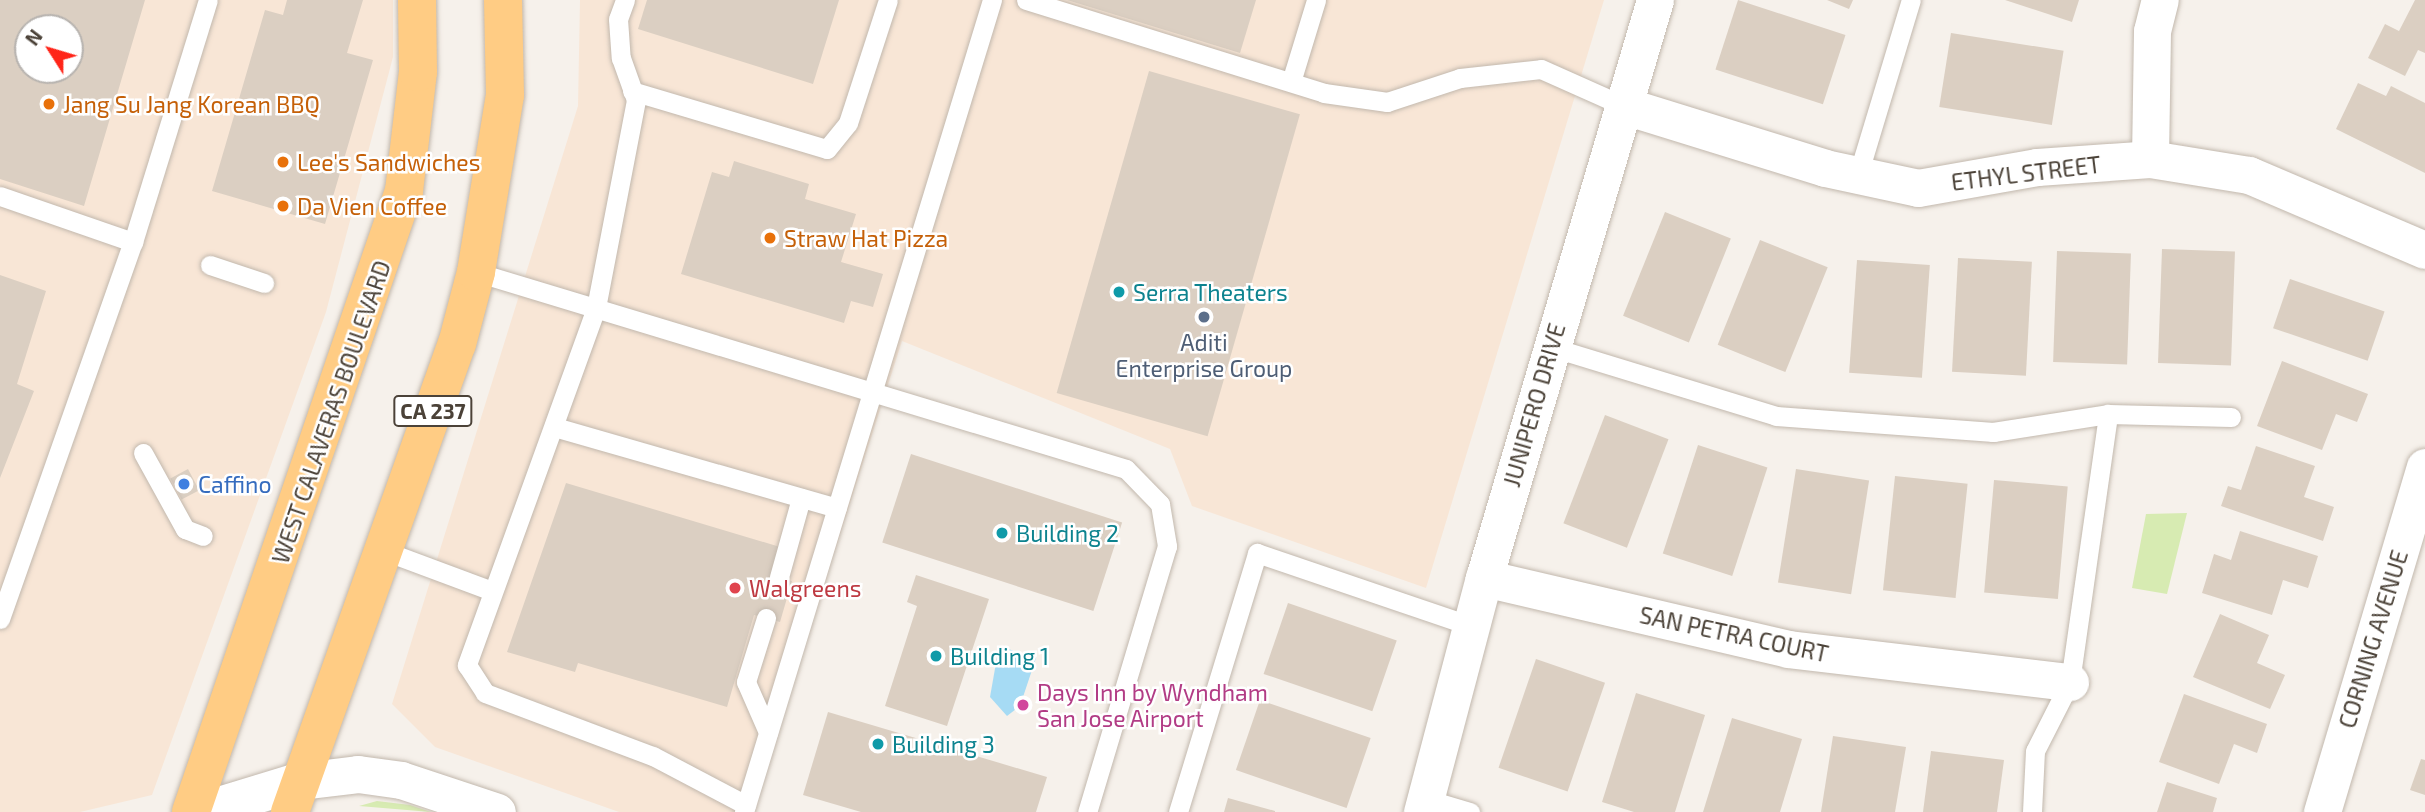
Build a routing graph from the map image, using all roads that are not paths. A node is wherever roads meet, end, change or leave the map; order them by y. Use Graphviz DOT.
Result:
graph roads {
  1 [pos="208,0"];
  2 [pos="417,0"];
  3 [pos="625,0"];
  4 [pos="888,0"];
  5 [pos="992,0"];
  6 [pos="1026,0"];
  7 [pos="1316,0"];
  8 [pos="1655,0"];
  9 [pos="1911,0"];
  10 [pos="2160,0"];
  11 [pos="508,9"];
  12 [pos="1291,82"];
  13 [pos="632,91"];
  14 [pos="1622,105"];
  15 [pos="2150,159"];
  16 [pos="1858,175"];
  17 [pos="0,196"];
  18 [pos="133,242"];
  19 [pos="2425,250"];
  20 [pos="210,265"];
  21 [pos="476,272"];
  22 [pos="264,283"];
  23 [pos="596,308"];
  24 [pos="1551,347"];
  25 [pos="872,390"];
  26 [pos="2108,414"];
  27 [pos="2231,417"];
  28 [pos="558,428"];
  29 [pos="143,453"];
  30 [pos="2425,467"];
  31 [pos="801,498"];
  32 [pos="837,508"];
  33 [pos="202,536"];
  34 [pos="382,551"];
  35 [pos="779,577"];
  36 [pos="1484,578"];
  37 [pos="492,591"];
  38 [pos="766,618"];
  39 [pos="0,619"];
  40 [pos="1472,626"];
  41 [pos="2070,682"];
  42 [pos="768,732"];
  43 [pos="295,797"];
  44 [pos="1424,806"];
  45 [pos="745,809"];
  46 [pos="191,812"];
  47 [pos="200,812"];
  48 [pos="497,812"];
  49 [pos="1087,812"];
  50 [pos="1178,812"];
  51 [pos="1470,812"];
  52 [pos="2032,812"];
  53 [pos="2322,812"];
  1 -- 18 [label="lane"];
  2 -- 46 [label="highway, WEST CALAVERAS BOULEVARD"];
  3 -- 13 [label="lane"];
  4 -- 13 [label="lane"];
  5 -- 25 [label="lane"];
  6 -- 12 [label="lane"];
  7 -- 12 [label="lane"];
  8 -- 14 [label="street, JUNIPERO DRIVE"];
  9 -- 16 [label="lane"];
  10 -- 15 [label="street"];
  11 -- 21 [label="highway, CA 237"];
  12 -- 14 [label="lane"];
  13 -- 23 [label="lane"];
  14 -- 16 [label="street, ETHYL STREET"];
  14 -- 24 [label="street, JUNIPERO DRIVE"];
  15 -- 16 [label="street, ETHYL STREET"];
  15 -- 19 [label="street, ETHYL STREET"];
  17 -- 18 [label="lane"];
  18 -- 39 [label="lane"];
  20 -- 22 [label="lane"];
  21 -- 23 [label="lane"];
  21 -- 34 [label="highway, CA 237"];
  23 -- 25 [label="lane"];
  23 -- 28 [label="lane"];
  24 -- 26 [label="lane"];
  24 -- 36 [label="street, JUNIPERO DRIVE"];
  25 -- 32 [label="lane"];
  25 -- 49 [label="lane"];
  26 -- 27 [label="lane"];
  26 -- 41 [label="lane"];
  28 -- 31 [label="lane"];
  28 -- 37 [label="lane"];
  29 -- 33 [label="lane"];
  30 -- 53 [label="street, CORNING AVENUE"];
  31 -- 32 [label="lane"];
  31 -- 35 [label="lane"];
  32 -- 42 [label="lane"];
  34 -- 37 [label="lane"];
  34 -- 43 [label="highway, CA 237"];
  36 -- 40 [label="street, JUNIPERO DRIVE"];
  36 -- 41 [label="street, SAN PETRA COURT"];
  37 -- 45 [label="lane"];
  38 -- 42 [label="lane"];
  40 -- 44 [label="street, JUNIPERO DRIVE"];
  40 -- 50 [label="lane"];
  41 -- 52 [label="lane"];
  42 -- 45 [label="lane"];
  43 -- 47 [label="street"];
  43 -- 48 [label="street"];
  44 -- 51 [label="lane"];
}
